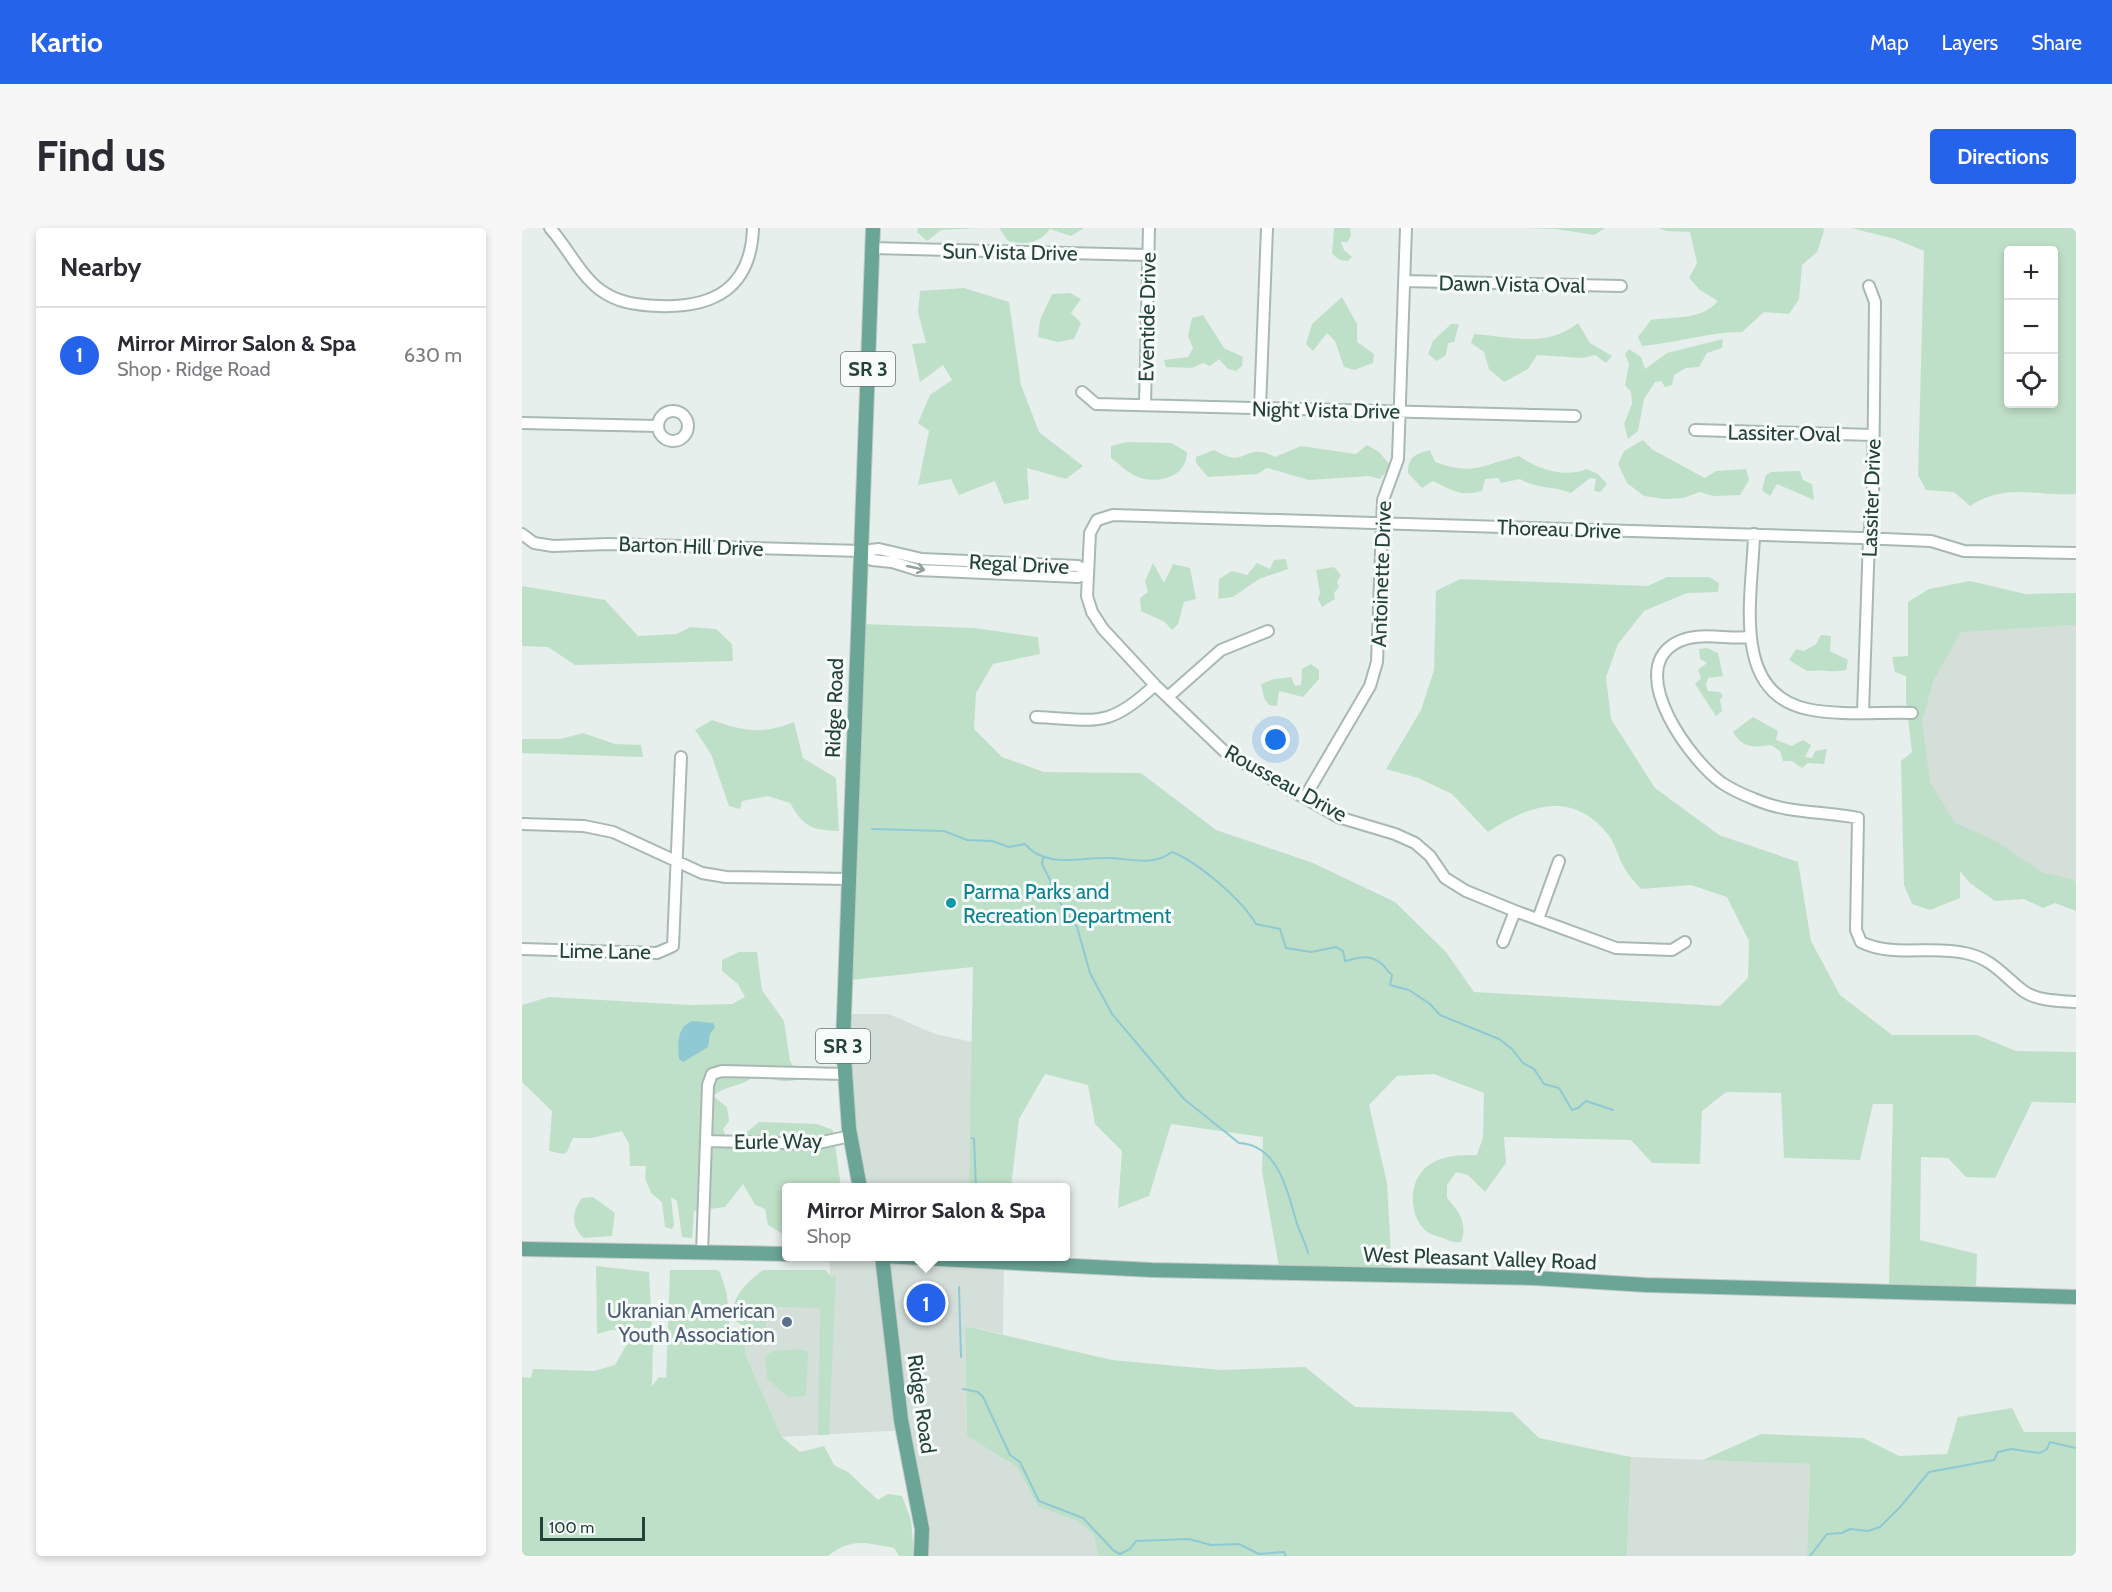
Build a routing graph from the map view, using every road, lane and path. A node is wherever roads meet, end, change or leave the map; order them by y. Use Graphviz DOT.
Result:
graph roads {
  1 [pos="550,228"];
  2 [pos="753,228"];
  3 [pos="873,228"];
  4 [pos="1149,228"];
  5 [pos="1267,228"];
  6 [pos="1406,228"];
  7 [pos="872,248"];
  8 [pos="1148,255"];
  9 [pos="1404,281"];
  10 [pos="1621,286"];
  11 [pos="1869,286"];
  12 [pos="1082,392"];
  13 [pos="1145,405"];
  14 [pos="1260,408"];
  15 [pos="1400,412"];
  16 [pos="1575,416"];
  17 [pos="522,423"];
  18 [pos="658,426"];
  19 [pos="1695,430"];
  20 [pos="1873,435"];
  21 [pos="1382,523"];
  22 [pos="522,534"];
  23 [pos="1754,534"];
  24 [pos="1869,538"];
  25 [pos="862,551"];
  26 [pos="2076,553"];
  27 [pos="1088,572"];
  28 [pos="1268,631"];
  29 [pos="1750,637"];
  30 [pos="1155,685"];
  31 [pos="1169,696"];
  32 [pos="1863,712"];
  33 [pos="1912,713"];
  34 [pos="1036,717"];
  35 [pos="681,757"];
  36 [pos="1305,797"];
  37 [pos="522,824"];
  38 [pos="676,861"];
  39 [pos="1559,861"];
  40 [pos="848,879"];
  41 [pos="1515,911"];
  42 [pos="1538,919"];
  43 [pos="1503,942"];
  44 [pos="1685,942"];
  45 [pos="522,949"];
  46 [pos="2076,1002"];
  47 [pos="845,1074"];
  48 [pos="850,1136"];
  49 [pos="706,1141"];
  50 [pos="859,1183"];
  51 [pos="522,1249"];
  52 [pos="702,1253"];
  53 [pos="782,1254"];
  54 [pos="882,1261"];
  55 [pos="965,1261"];
  56 [pos="2076,1297"];
  57 [pos="921,1556"];
  1 -- 2 [label="street"];
  3 -- 7 [label="main road, Ridge Road / SR 3"];
  4 -- 8 [label="street, Eventide Drive"];
  5 -- 14 [label="street"];
  6 -- 9 [label="street, Antoinette Drive"];
  7 -- 8 [label="street, Sun Vista Drive"];
  7 -- 25 [label="main road, Ridge Road / SR 3"];
  8 -- 13 [label="street, Eventide Drive"];
  9 -- 10 [label="street, Dawn Vista Oval"];
  9 -- 15 [label="street, Antoinette Drive"];
  11 -- 20 [label="street, Lassiter Drive"];
  12 -- 13 [label="street, Night Vista Drive"];
  13 -- 14 [label="street, Night Vista Drive"];
  14 -- 15 [label="street, Night Vista Drive"];
  15 -- 16 [label="street, Night Vista Drive"];
  15 -- 21 [label="street, Antoinette Drive"];
  17 -- 18 [label="street"];
  19 -- 20 [label="street, Lassiter Oval"];
  20 -- 24 [label="street, Lassiter Drive"];
  21 -- 23 [label="street, Thoreau Drive"];
  21 -- 27 [label="street, Thoreau Drive"];
  21 -- 36 [label="street, Antoinette Drive"];
  22 -- 25 [label="street, Barton Hill Drive"];
  23 -- 24 [label="street, Thoreau Drive"];
  23 -- 29 [label="street"];
  24 -- 26 [label="street, Thoreau Drive"];
  24 -- 32 [label="street, Lassiter Drive"];
  25 -- 27 [label="street, Regal Drive"];
  25 -- 40 [label="main road, Ridge Road / SR 3"];
  27 -- 30 [label="street, Rousseau Drive"];
  28 -- 31 [label="street"];
  29 -- 32 [label="street"];
  29 -- 46 [label="street"];
  30 -- 31 [label="street, Rousseau Drive"];
  30 -- 34 [label="street"];
  31 -- 36 [label="street, Rousseau Drive"];
  32 -- 33 [label="street"];
  35 -- 38 [label="street"];
  36 -- 41 [label="street, Rousseau Drive"];
  37 -- 38 [label="street"];
  38 -- 40 [label="street"];
  38 -- 45 [label="street, Lime Lane"];
  39 -- 42 [label="street"];
  40 -- 47 [label="main road, Ridge Road / SR 3"];
  41 -- 42 [label="street, Rousseau Drive"];
  41 -- 43 [label="street"];
  42 -- 44 [label="street, Rousseau Drive"];
  47 -- 48 [label="main road, Ridge Road / SR 3"];
  47 -- 49 [label="street"];
  48 -- 49 [label="street, Eurle Way"];
  48 -- 50 [label="main road, Ridge Road / SR 3"];
  49 -- 52 [label="street"];
  51 -- 52 [label="main road"];
  52 -- 53 [label="main road"];
  54 -- 57 [label="main road, Ridge Road"];
  55 -- 56 [label="main road, West Pleasant Valley Road"];
}
